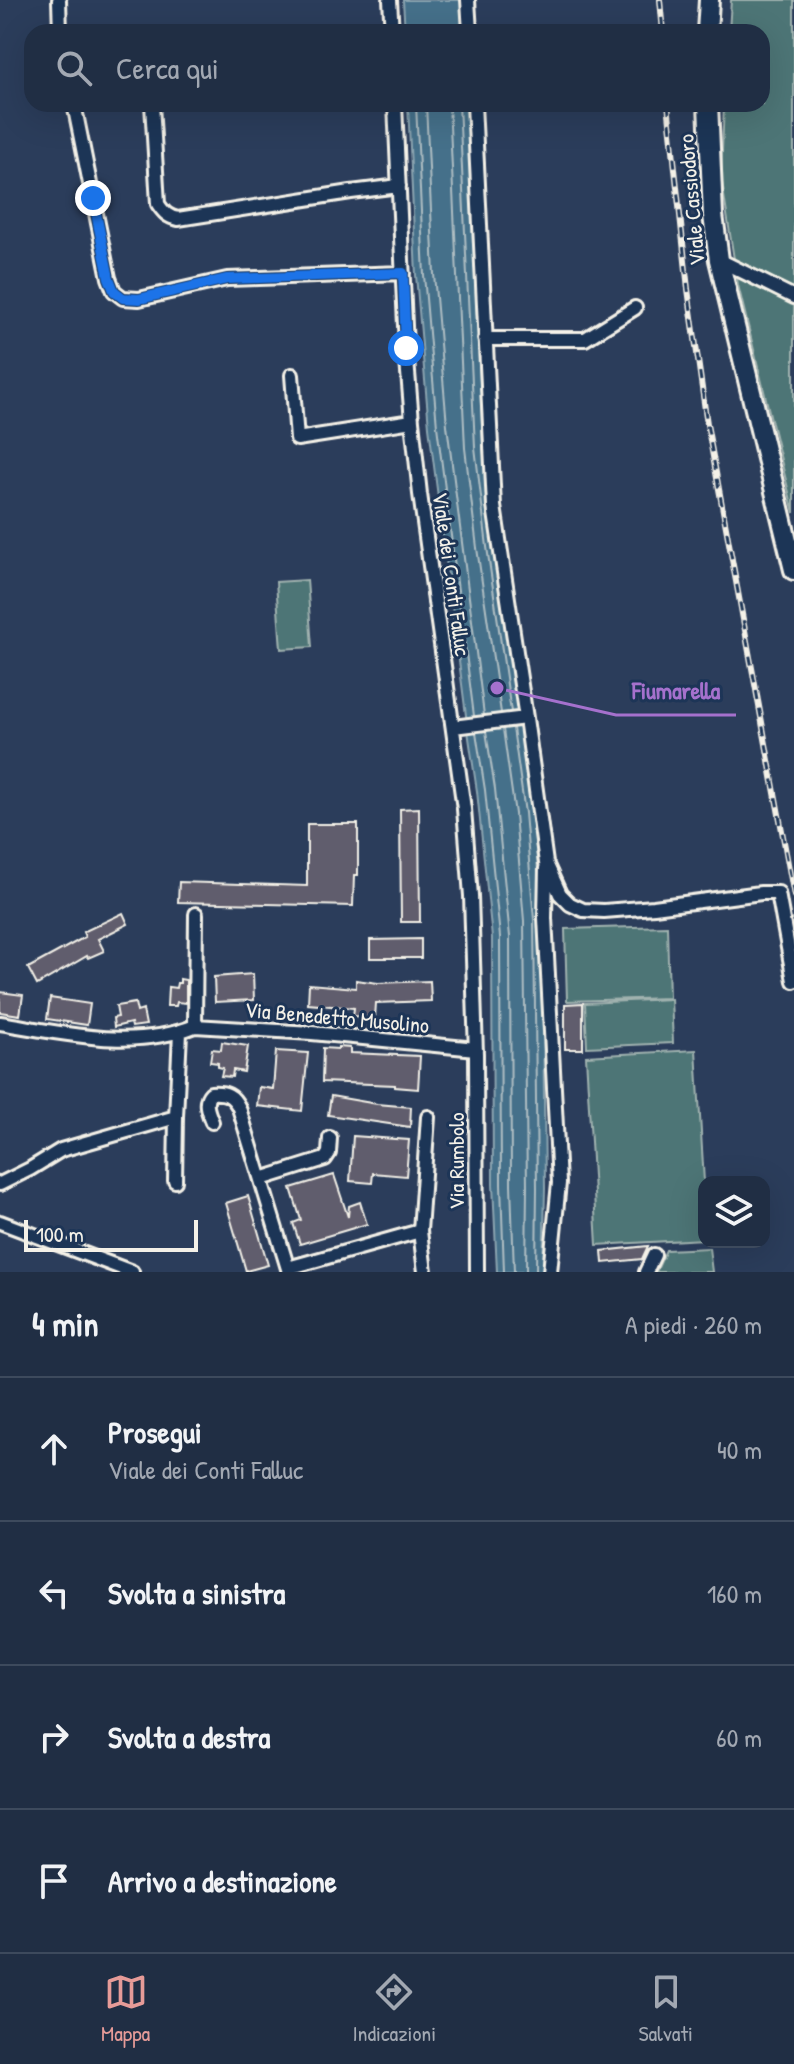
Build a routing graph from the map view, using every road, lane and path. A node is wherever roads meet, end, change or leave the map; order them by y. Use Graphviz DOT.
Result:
graph roads {
  1 [pos="59,0"];
  2 [pos="390,0"];
  3 [pos="468,0"];
  4 [pos="709,0"];
  5 [pos="60,24"];
  6 [pos="392,24"];
  7 [pos="470,24"];
  8 [pos="708,24"];
  9 [pos="76,112"];
  10 [pos="152,112"];
  11 [pos="395,112"];
  12 [pos="474,112"];
  13 [pos="708,112"];
  14 [pos="399,186"];
  15 [pos="719,260"];
  16 [pos="403,273"];
  17 [pos="794,297"];
  18 [pos="635,308"];
  19 [pos="485,339"];
  20 [pos="292,375"];
  21 [pos="412,421"];
  22 [pos="794,570"];
  23 [pos="524,719"];
  24 [pos="460,727"];
  25 [pos="546,863"];
  26 [pos="196,914"];
  27 [pos="794,981"];
  28 [pos="0,1023"];
  29 [pos="195,1026"];
  30 [pos="180,1032"];
  31 [pos="476,1049"];
  32 [pos="176,1117"];
  33 [pos="428,1117"];
  34 [pos="212,1122"];
  35 [pos="330,1138"];
  36 [pos="261,1179"];
  37 [pos="175,1181"];
  38 [pos="0,1184"];
  39 [pos="0,1222"];
  40 [pos="420,1231"];
  41 [pos="654,1255"];
  42 [pos="289,1270"];
  43 [pos="132,1272"];
  44 [pos="425,1272"];
  45 [pos="477,1272"];
  46 [pos="550,1272"];
  47 [pos="646,1272"];
  1 -- 5 [label="street"];
  2 -- 6 [label="street"];
  3 -- 7 [label="street"];
  4 -- 8 [label="main road"];
  9 -- 16 [label="street"];
  10 -- 14 [label="street"];
  11 -- 14 [label="street, Viale dei Conti Falluc"];
  12 -- 19 [label="street"];
  13 -- 15 [label="main road, Viale Cassiodoro"];
  14 -- 16 [label="street, Viale dei Conti Falluc"];
  15 -- 17 [label="street"];
  15 -- 22 [label="main road, Viale Cassiodoro"];
  16 -- 21 [label="street, Viale dei Conti Falluc"];
  18 -- 19 [label="street"];
  19 -- 23 [label="street"];
  20 -- 21 [label="street"];
  21 -- 24 [label="street, Viale dei Conti Falluc"];
  23 -- 24 [label="street"];
  23 -- 25 [label="street"];
  24 -- 31 [label="street, Viale dei Conti Falluc"];
  25 -- 27 [label="street"];
  25 -- 46 [label="street"];
  26 -- 29 [label="street"];
  28 -- 30 [label="street, Via Benedetto Musolino"];
  29 -- 30 [label="street, Via Benedetto Musolino"];
  29 -- 31 [label="street, Via Benedetto Musolino"];
  30 -- 32 [label="street"];
  31 -- 45 [label="street, Via Rumbolo"];
  32 -- 37 [label="street"];
  32 -- 38 [label="street"];
  33 -- 40 [label="street"];
  34 -- 36 [label="street"];
  35 -- 36 [label="street"];
  36 -- 42 [label="street"];
  39 -- 43 [label="street"];
  40 -- 42 [label="street"];
  40 -- 44 [label="street"];
  41 -- 47 [label="street"];
}
